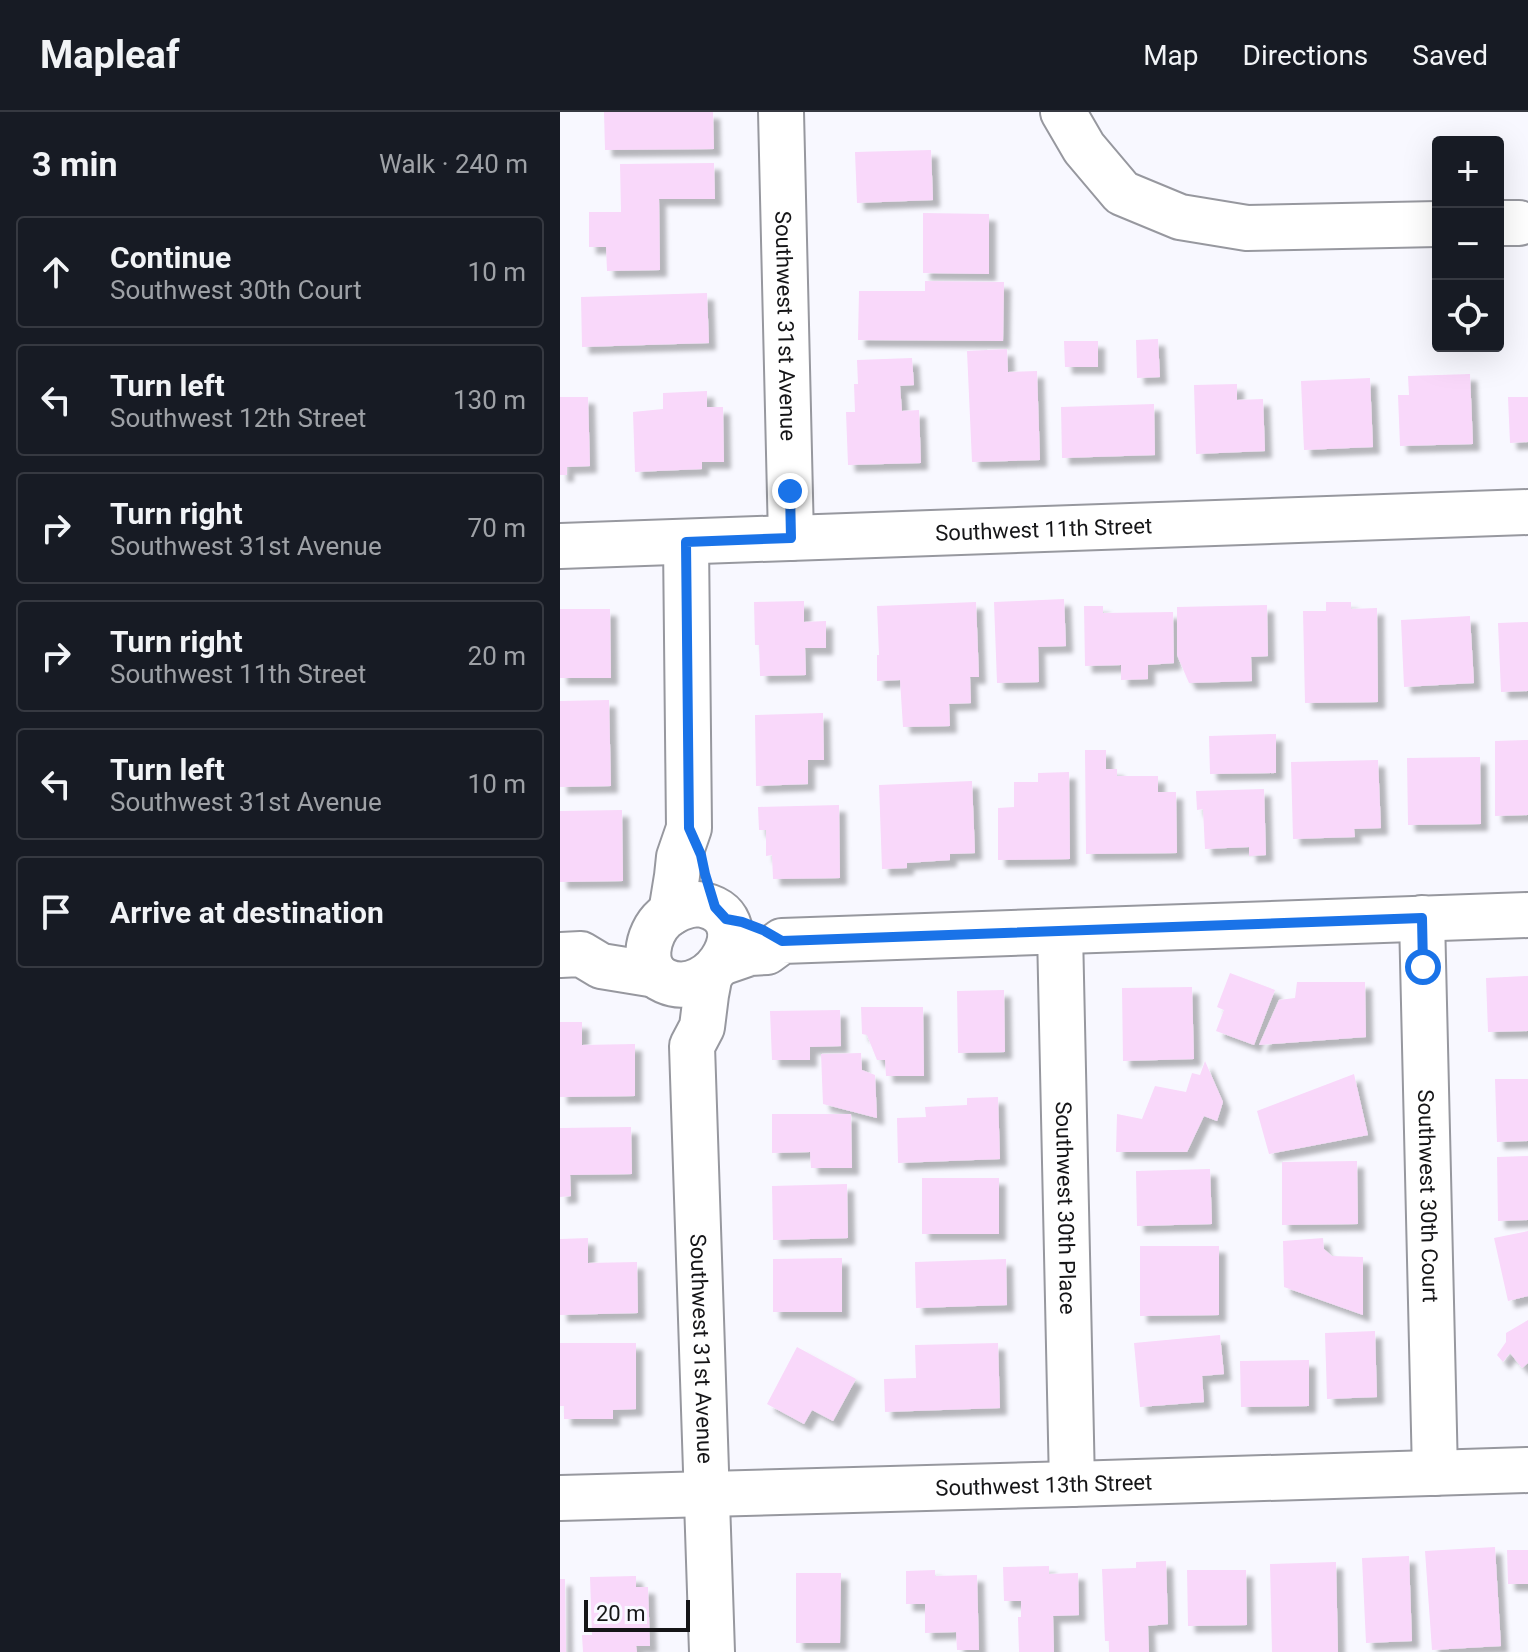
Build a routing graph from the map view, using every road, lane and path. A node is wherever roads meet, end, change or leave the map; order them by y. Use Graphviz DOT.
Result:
graph roads {
  1 [pos="781,112"];
  2 [pos="1063,112"];
  3 [pos="1432,224"];
  4 [pos="1528,512"];
  5 [pos="791,538"];
  6 [pos="686,542"];
  7 [pos="560,546"];
  8 [pos="689,828"];
  9 [pos="721,913"];
  10 [pos="1528,915"];
  11 [pos="665,917"];
  12 [pos="1422,918"];
  13 [pos="1060,932"];
  14 [pos="782,941"];
  15 [pos="570,955"];
  16 [pos="716,968"];
  17 [pos="659,978"];
  18 [pos="692,1046"];
  19 [pos="1528,1470"];
  20 [pos="1435,1473"];
  21 [pos="1072,1484"];
  22 [pos="706,1493"];
  23 [pos="560,1498"];
  24 [pos="712,1652"];
  1 -- 5 [label="street, Southwest 31st Avenue"];
  2 -- 3 [label="street"];
  4 -- 5 [label="street, Southwest 11th Street"];
  5 -- 6 [label="street, Southwest 11th Street"];
  6 -- 7 [label="street, Southwest 11th Street"];
  6 -- 8 [label="street"];
  8 -- 9 [label="street"];
  8 -- 11 [label="street"];
  9 -- 11 [label="street"];
  9 -- 14 [label="street"];
  9 -- 16 [label="street"];
  10 -- 12 [label="street"];
  11 -- 15 [label="street"];
  11 -- 17 [label="street"];
  12 -- 13 [label="street"];
  12 -- 20 [label="street, Southwest 30th Court"];
  13 -- 14 [label="street"];
  13 -- 21 [label="street, Southwest 30th Place"];
  14 -- 16 [label="street"];
  15 -- 17 [label="street"];
  16 -- 17 [label="street"];
  16 -- 18 [label="street, Southwest 31st Avenue"];
  17 -- 18 [label="street, Southwest 31st Avenue"];
  18 -- 22 [label="street, Southwest 31st Avenue"];
  19 -- 20 [label="street, Southwest 13th Street"];
  20 -- 21 [label="street, Southwest 13th Street"];
  21 -- 22 [label="street, Southwest 13th Street"];
  22 -- 23 [label="street, Southwest 13th Street"];
  22 -- 24 [label="street, Southwest 31st Avenue"];
}
